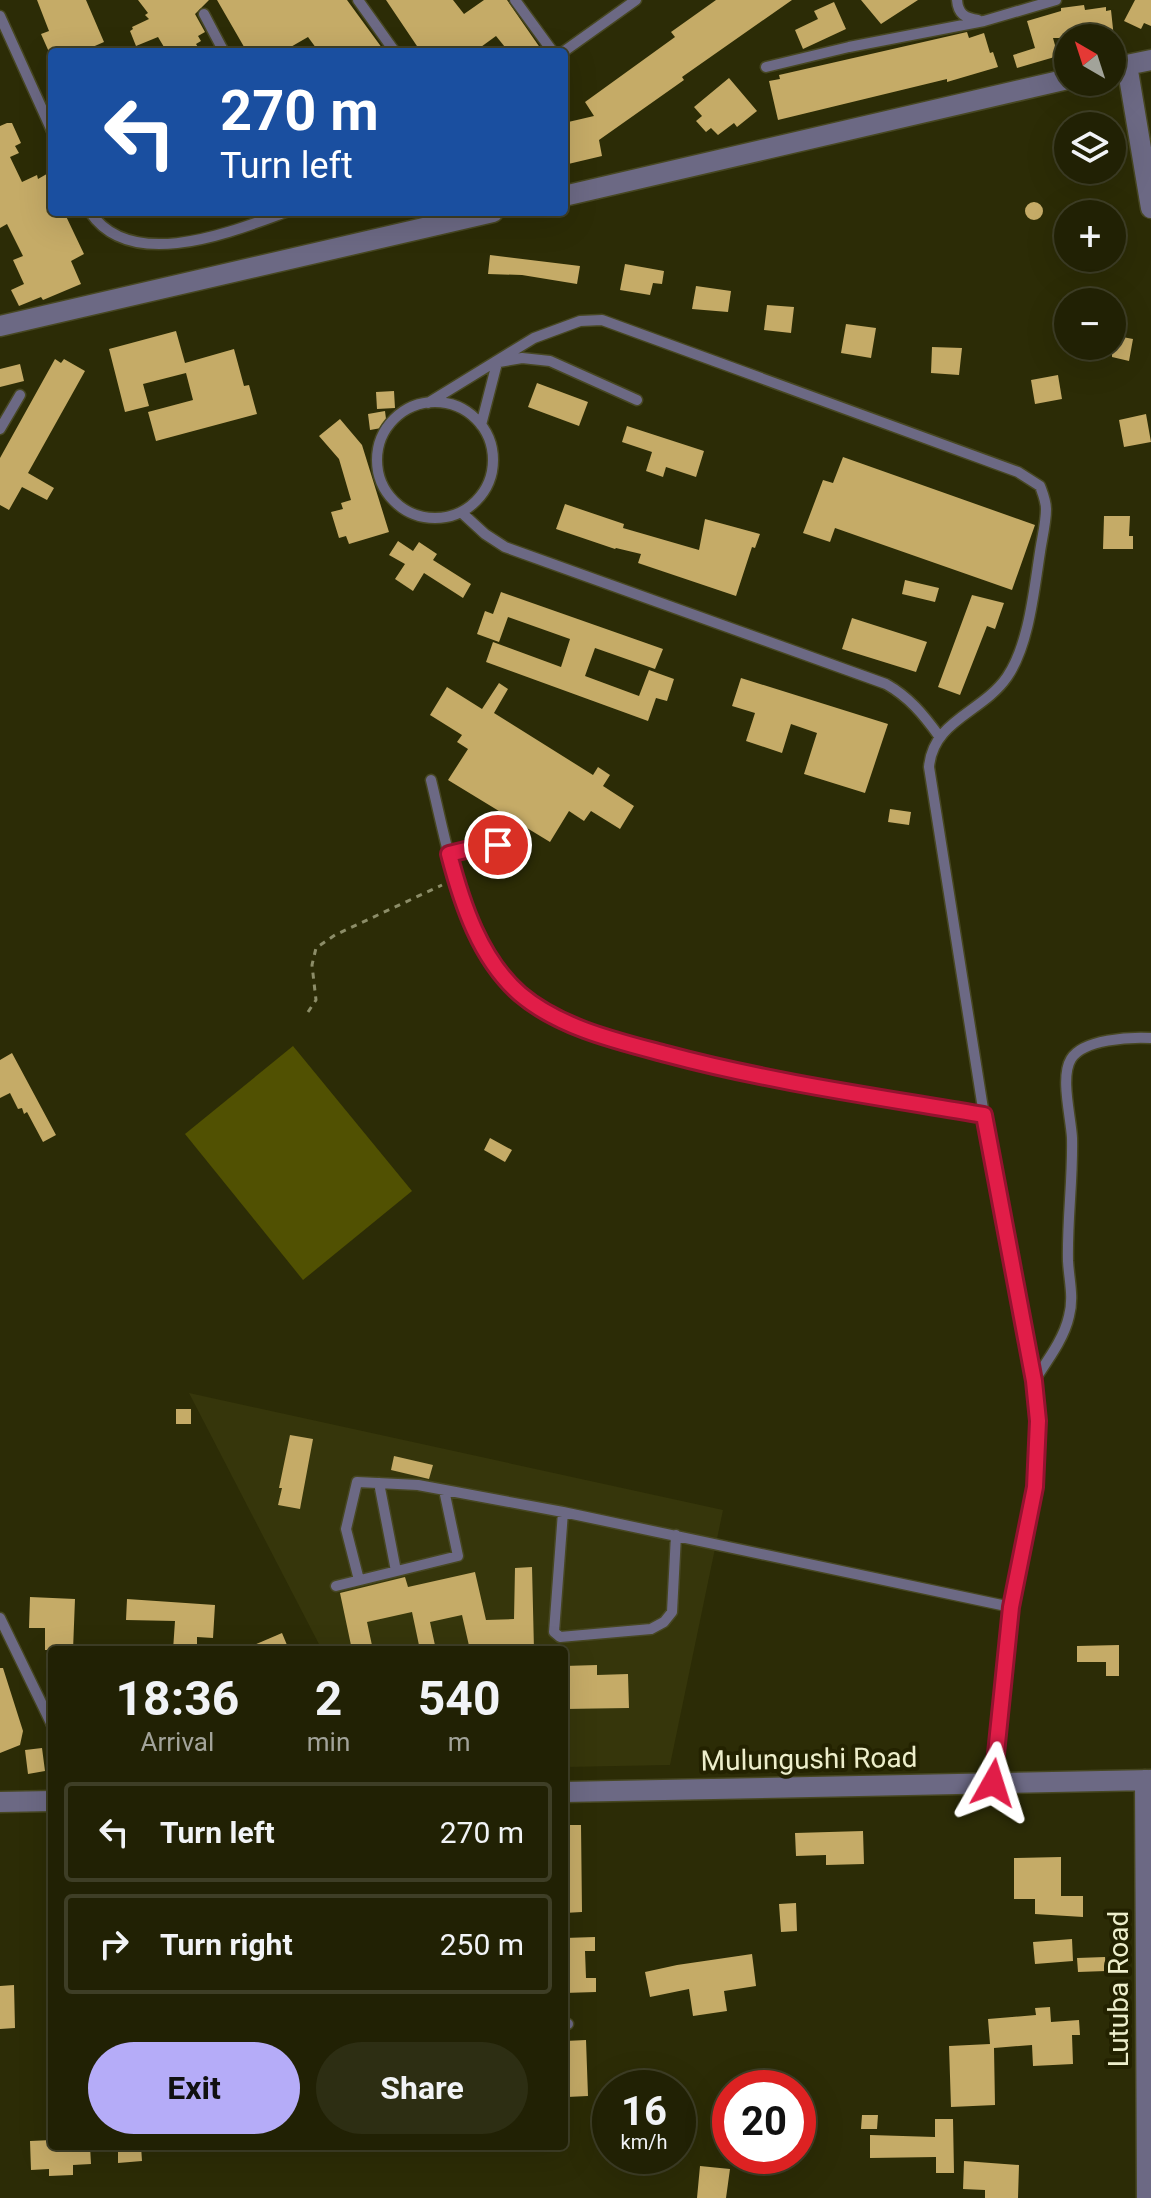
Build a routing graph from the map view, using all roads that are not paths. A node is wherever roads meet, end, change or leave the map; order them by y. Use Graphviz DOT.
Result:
graph roads {
  1 [pos="358,0"];
  2 [pos="515,0"];
  3 [pos="636,0"];
  4 [pos="957,0"];
  5 [pos="1056,0"];
  6 [pos="1035,2"];
  7 [pos="204,14"];
  8 [pos="0,16"];
  9 [pos="984,21"];
  10 [pos="222,48"];
  11 [pos="392,48"];
  12 [pos="550,48"];
  13 [pos="568,48"];
  14 [pos="1151,60"];
  15 [pos="1126,65"];
  16 [pos="766,67"];
  17 [pos="1054,82"];
  18 [pos="1126,96"];
  19 [pos="48,122"];
  20 [pos="568,195"];
  21 [pos="1151,208"];
  22 [pos="94,216"];
  23 [pos="275,216"];
  24 [pos="476,216"];
  25 [pos="0,326"];
  26 [pos="497,363"];
  27 [pos="20,395"];
  28 [pos="637,400"];
  29 [pos="428,403"];
  30 [pos="481,425"];
  31 [pos="0,429"];
  32 [pos="461,512"];
  33 [pos="939,736"];
  34 [pos="431,780"];
  35 [pos="498,845"];
  36 [pos="449,854"];
  37 [pos="1151,1038"];
  38 [pos="984,1115"];
  39 [pos="1034,1381"];
  40 [pos="379,1483"];
  41 [pos="444,1490"];
  42 [pos="563,1512"];
  43 [pos="676,1535"];
  44 [pos="396,1571"];
  45 [pos="359,1580"];
  46 [pos="336,1586"];
  47 [pos="1011,1607"];
  48 [pos="0,1618"];
  49 [pos="48,1717"];
  50 [pos="1148,1780"];
  51 [pos="993,1783"];
  52 [pos="568,1792"];
  53 [pos="48,1801"];
  54 [pos="0,1802"];
  55 [pos="1147,2198"];
  1 -- 11 [label="lane"];
  2 -- 12 [label="lane"];
  3 -- 13 [label="lane"];
  4 -- 9 [label="lane"];
  5 -- 6 [label="lane"];
  6 -- 9 [label="lane"];
  7 -- 10 [label="lane"];
  8 -- 19 [label="lane"];
  9 -- 16 [label="lane"];
  14 -- 15 [label="street"];
  17 -- 20 [label="street"];
  18 -- 21 [label="street"];
  22 -- 23 [label="lane"];
  24 -- 25 [label="street"];
  26 -- 28 [label="lane"];
  26 -- 29 [label="lane"];
  26 -- 30 [label="lane"];
  26 -- 33 [label="lane"];
  27 -- 31 [label="lane"];
  29 -- 30 [label="lane"];
  29 -- 32 [label="lane"];
  30 -- 32 [label="lane"];
  32 -- 33 [label="lane"];
  33 -- 38 [label="lane"];
  34 -- 36 [label="lane"];
  35 -- 36 [label="lane"];
  36 -- 38 [label="lane"];
  37 -- 39 [label="lane"];
  38 -- 39 [label="lane"];
  39 -- 47 [label="lane"];
  40 -- 41 [label="lane"];
  40 -- 44 [label="lane"];
  40 -- 45 [label="lane"];
  41 -- 42 [label="lane"];
  41 -- 44 [label="lane"];
  42 -- 43 [label="lane"];
  42 -- 43 [label="lane"];
  43 -- 47 [label="lane"];
  44 -- 45 [label="lane"];
  45 -- 46 [label="lane"];
  47 -- 51 [label="lane"];
  48 -- 49 [label="lane"];
  50 -- 51 [label="street, Mulungushi Road"];
  50 -- 55 [label="street, Lutuba Road"];
  51 -- 52 [label="street, Mulungushi Road"];
  53 -- 54 [label="street"];
}
